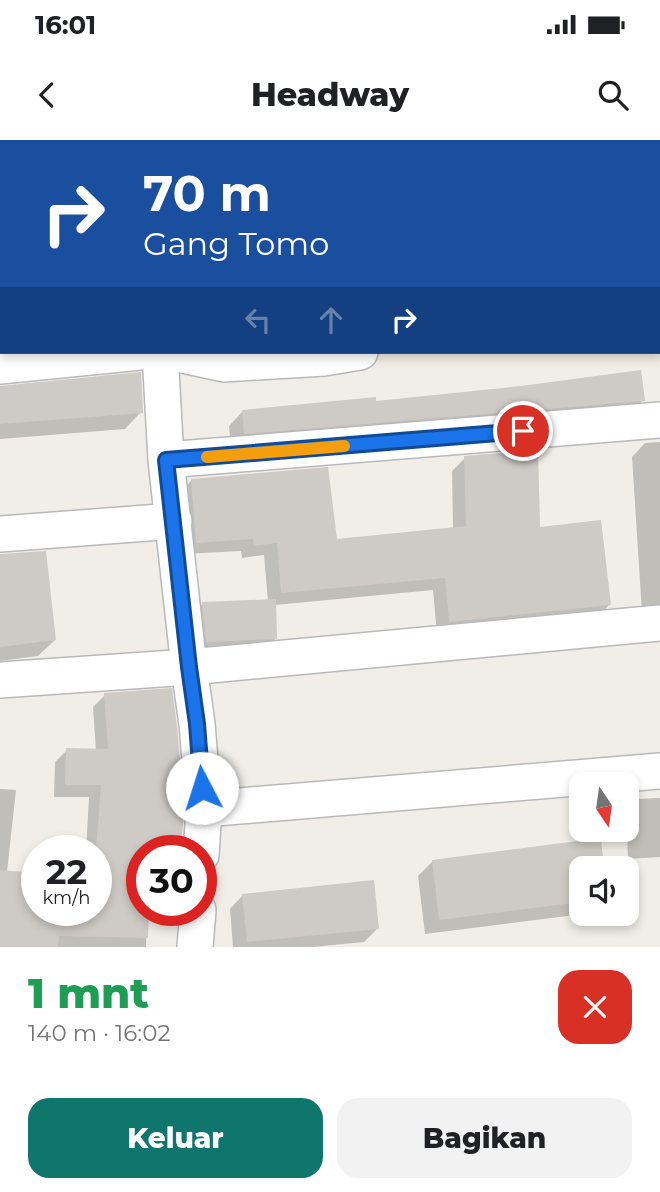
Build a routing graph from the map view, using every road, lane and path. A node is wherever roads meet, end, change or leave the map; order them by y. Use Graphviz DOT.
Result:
graph roads {
  1 [pos="120,354"];
  2 [pos="160,354"];
  3 [pos="177,354"];
  4 [pos="348,354"];
  5 [pos="0,366"];
  6 [pos="660,420"];
  7 [pos="166,460"];
  8 [pos="174,520"];
  9 [pos="0,534"];
  10 [pos="660,623"];
  11 [pos="189,667"];
  12 [pos="0,680"];
  13 [pos="660,771"];
  14 [pos="204,809"];
  15 [pos="202,835"];
  16 [pos="197,926"];
  17 [pos="195,947"];
  1 -- 5 [label="street"];
  2 -- 7 [label="street"];
  3 -- 4 [label="street"];
  6 -- 7 [label="street"];
  7 -- 8 [label="street"];
  8 -- 9 [label="street"];
  8 -- 11 [label="street"];
  10 -- 11 [label="street"];
  11 -- 12 [label="street"];
  11 -- 14 [label="street"];
  13 -- 14 [label="street"];
  14 -- 15 [label="street"];
  16 -- 17 [label="street"];
}
